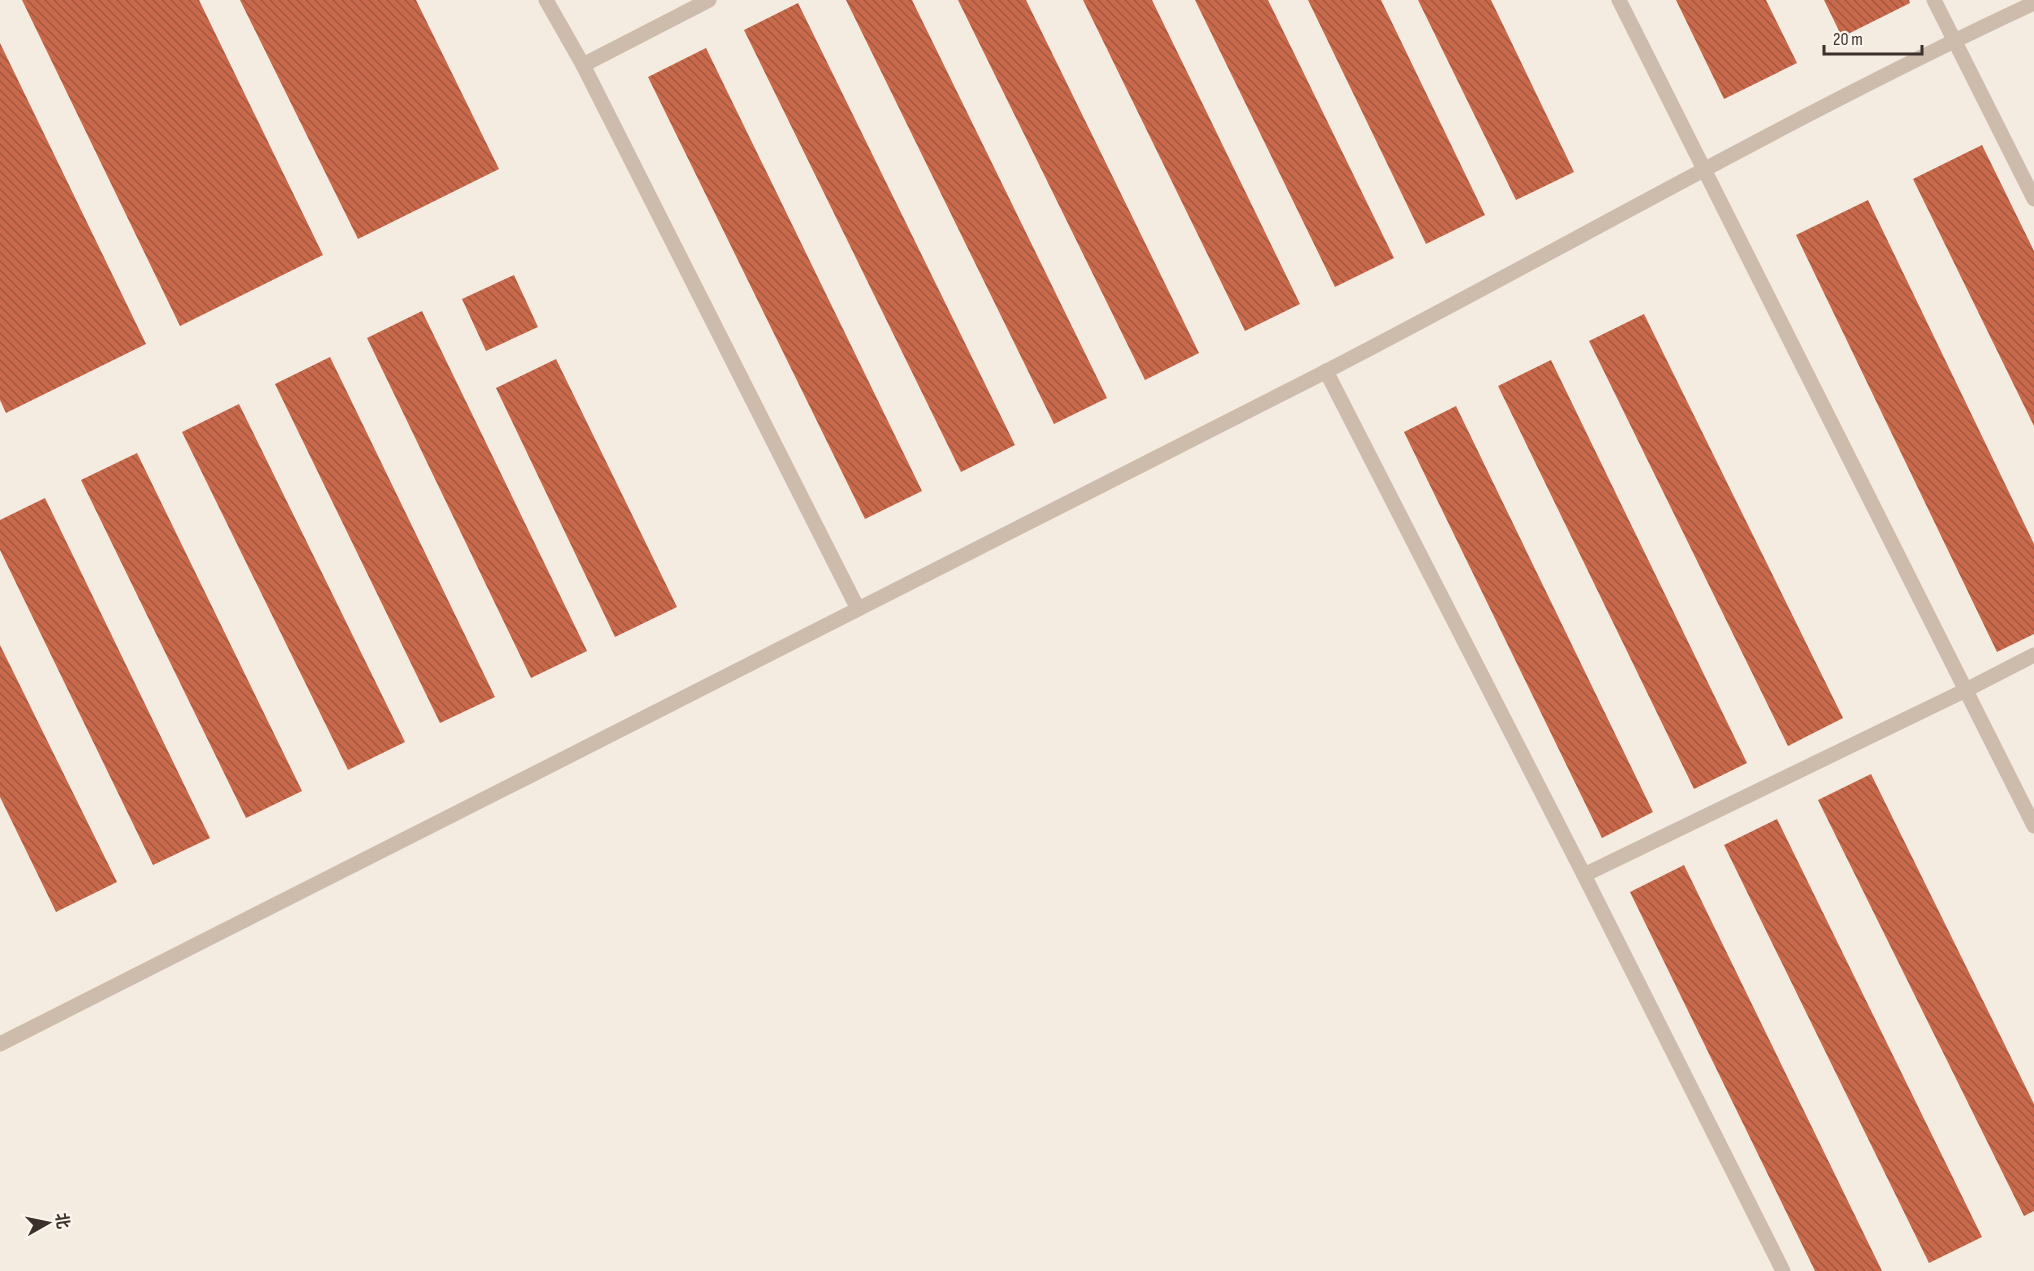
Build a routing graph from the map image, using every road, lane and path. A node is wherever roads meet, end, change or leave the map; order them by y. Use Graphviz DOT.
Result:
graph roads {
  1 [pos="546,0"];
  2 [pos="709,0"];
  3 [pos="1619,0"];
  4 [pos="1934,0"];
  5 [pos="2034,3"];
  6 [pos="1954,40"];
  7 [pos="583,65"];
  8 [pos="1704,169"];
  9 [pos="2034,199"];
  10 [pos="1326,371"];
  11 [pos="858,609"];
  12 [pos="2034,655"];
  13 [pos="1966,690"];
  14 [pos="2034,826"];
  15 [pos="1584,875"];
  16 [pos="0,1044"];
  17 [pos="1783,1271"];
  1 -- 7 [label="street"];
  2 -- 7 [label="street"];
  3 -- 8 [label="street"];
  4 -- 6 [label="street"];
  5 -- 6 [label="street"];
  6 -- 8 [label="street"];
  6 -- 9 [label="street"];
  7 -- 11 [label="street"];
  8 -- 10 [label="street"];
  8 -- 13 [label="street"];
  10 -- 11 [label="street"];
  10 -- 15 [label="street"];
  11 -- 16 [label="street"];
  12 -- 13 [label="street"];
  13 -- 14 [label="street"];
  13 -- 15 [label="street"];
  15 -- 17 [label="street"];
}
